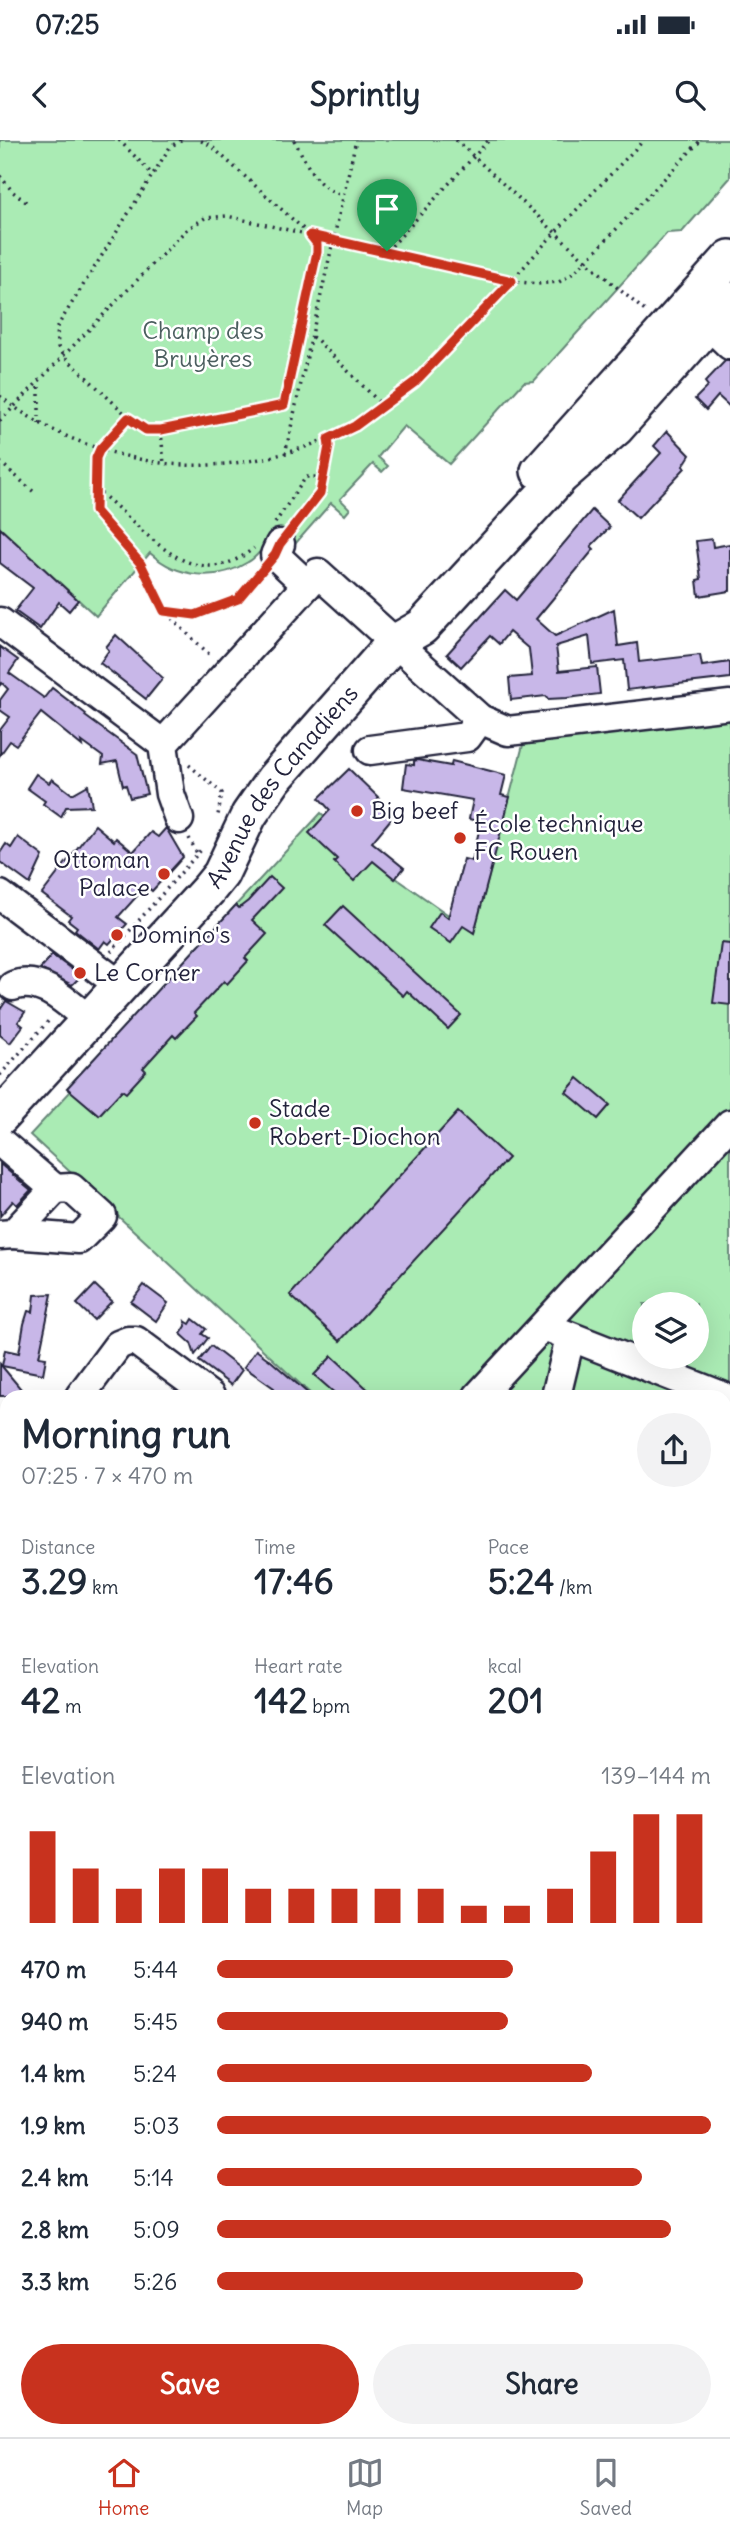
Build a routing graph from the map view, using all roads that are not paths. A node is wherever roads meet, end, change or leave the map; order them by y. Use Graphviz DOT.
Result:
graph roads {
  1 [pos="730,258"];
  2 [pos="723,323"];
  3 [pos="271,543"];
  4 [pos="307,585"];
  5 [pos="0,622"];
  6 [pos="394,643"];
  7 [pos="730,705"];
  8 [pos="480,719"];
  9 [pos="163,744"];
  10 [pos="369,750"];
  11 [pos="179,819"];
  12 [pos="0,895"];
  13 [pos="113,972"];
  14 [pos="13,986"];
  15 [pos="77,1011"];
  16 [pos="0,1117"];
  17 [pos="730,1124"];
  18 [pos="0,1142"];
  19 [pos="55,1189"];
  20 [pos="6,1234"];
  21 [pos="544,1326"];
  22 [pos="570,1338"];
  23 [pos="84,1390"];
  24 [pos="202,1390"];
  25 [pos="484,1390"];
  26 [pos="557,1390"];
  27 [pos="705,1390"];
  1 -- 6 [label="main road, Avenue des Canadiens"];
  2 -- 6 [label="main road, Avenue des Canadiens"];
  3 -- 4 [label="street"];
  4 -- 6 [label="street"];
  4 -- 9 [label="street"];
  5 -- 9 [label="street"];
  6 -- 8 [label="street"];
  6 -- 13 [label="main road, Avenue des Canadiens"];
  7 -- 8 [label="street"];
  8 -- 10 [label="street"];
  9 -- 11 [label="street"];
  12 -- 13 [label="street"];
  13 -- 15 [label="main road, Avenue des Canadiens"];
  14 -- 15 [label="street"];
  15 -- 16 [label="main road, Avenue des Canadiens"];
  17 -- 21 [label="street"];
  18 -- 19 [label="street"];
  19 -- 20 [label="street"];
  19 -- 20 [label="street"];
  21 -- 22 [label="street"];
  21 -- 25 [label="street"];
  22 -- 26 [label="street"];
  22 -- 27 [label="street"];
  23 -- 24 [label="street"];
}
